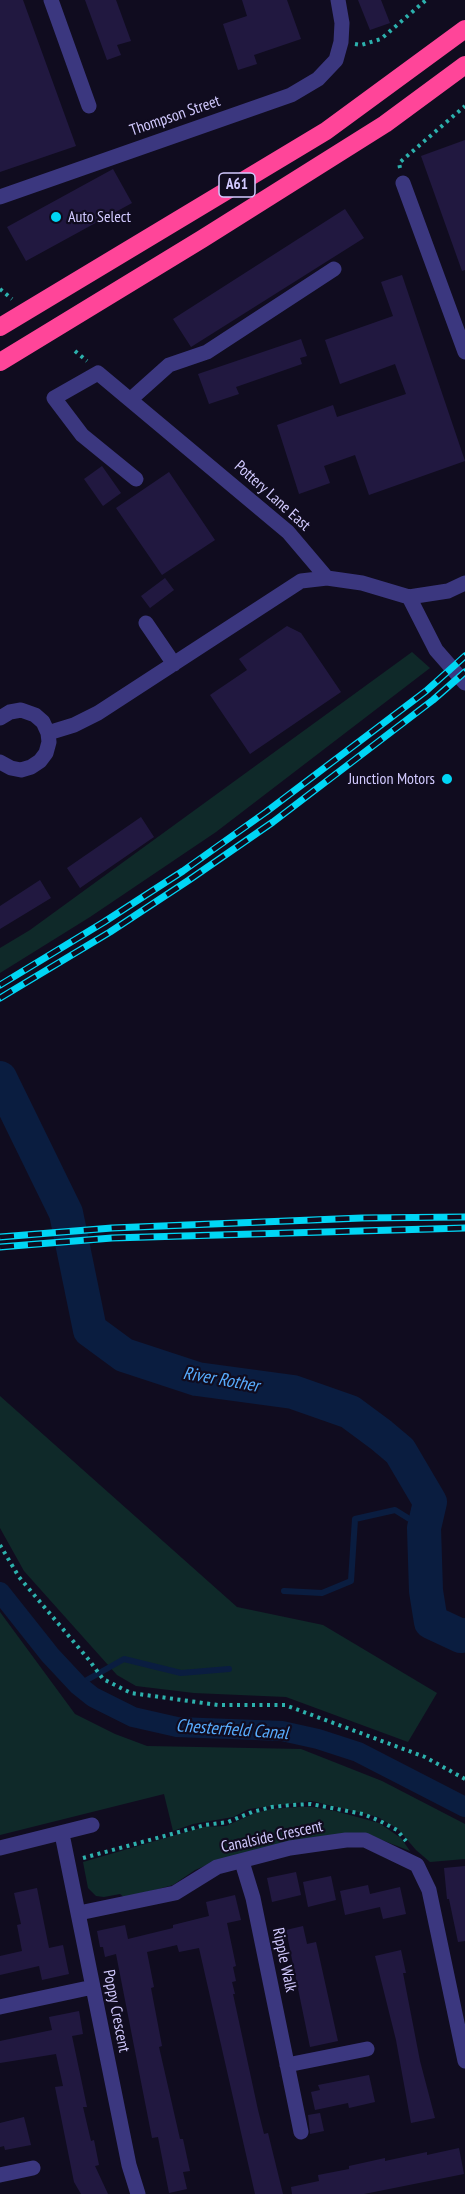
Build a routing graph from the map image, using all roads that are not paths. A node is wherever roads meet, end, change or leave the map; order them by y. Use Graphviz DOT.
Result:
graph roads {
  1 [pos="51,0"];
  2 [pos="338,0"];
  3 [pos="465,29"];
  4 [pos="465,65"];
  5 [pos="89,106"];
  6 [pos="403,183"];
  7 [pos="0,197"];
  8 [pos="334,269"];
  9 [pos="0,327"];
  10 [pos="465,352"];
  11 [pos="0,362"];
  12 [pos="131,399"];
  13 [pos="136,479"];
  14 [pos="327,578"];
  15 [pos="465,583"];
  16 [pos="409,597"];
  17 [pos="146,623"];
  18 [pos="174,664"];
  19 [pos="465,683"];
  20 [pos="0,718"];
  21 [pos="48,733"];
  22 [pos="0,762"];
  23 [pos="92,1825"];
  24 [pos="62,1834"];
  25 [pos="0,1848"];
  26 [pos="242,1862"];
  27 [pos="79,1913"];
  28 [pos="93,1987"];
  29 [pos="0,2007"];
  30 [pos="367,2049"];
  31 [pos="465,2061"];
  32 [pos="287,2065"];
  33 [pos="301,2132"];
  34 [pos="33,2168"];
  35 [pos="0,2175"];
  36 [pos="138,2194"];
  1 -- 5 [label="street"];
  2 -- 7 [label="street, Thompson Street"];
  3 -- 9 [label="highway, A61"];
  4 -- 11 [label="highway, A61"];
  6 -- 10 [label="street"];
  8 -- 12 [label="street"];
  12 -- 13 [label="street, Pottery Lane East"];
  12 -- 14 [label="street, Pottery Lane East"];
  14 -- 16 [label="street"];
  14 -- 18 [label="street"];
  15 -- 16 [label="street"];
  16 -- 19 [label="street"];
  17 -- 18 [label="street"];
  18 -- 21 [label="street"];
  20 -- 21 [label="street"];
  21 -- 22 [label="street"];
  23 -- 24 [label="street"];
  24 -- 25 [label="street"];
  24 -- 27 [label="street, Poppy Crescent"];
  26 -- 27 [label="street, Canalside Crescent"];
  26 -- 31 [label="street, Canalside Crescent"];
  26 -- 32 [label="street, Ripple Walk"];
  27 -- 28 [label="street, Poppy Crescent"];
  28 -- 29 [label="street"];
  28 -- 36 [label="street, Poppy Crescent"];
  30 -- 32 [label="street"];
  32 -- 33 [label="street, Ripple Walk"];
  34 -- 35 [label="street"];
}
